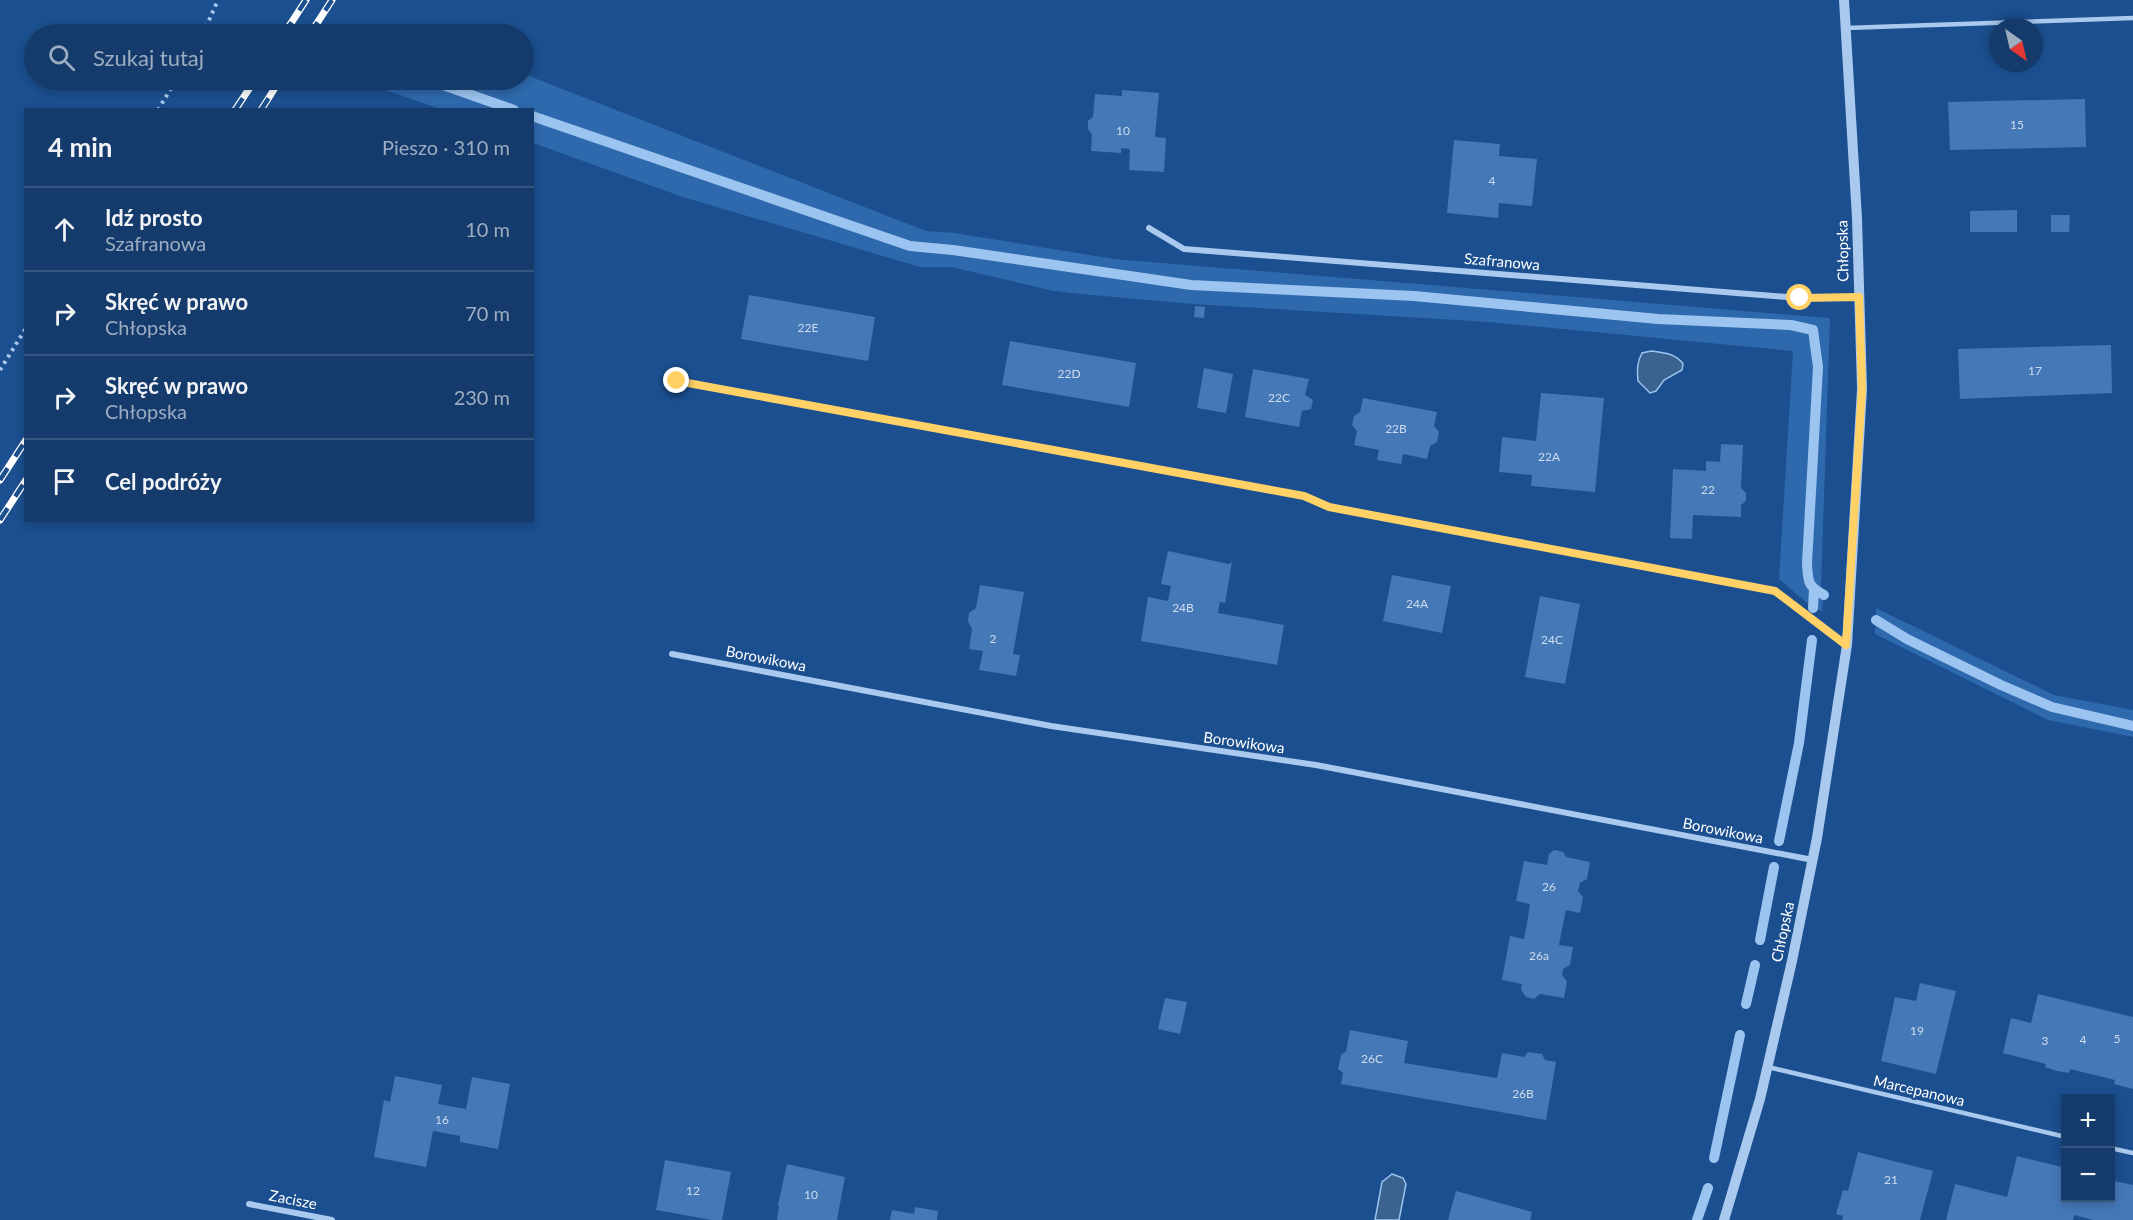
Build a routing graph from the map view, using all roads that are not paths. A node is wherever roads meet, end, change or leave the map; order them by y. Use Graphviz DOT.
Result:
graph roads {
  1 [pos="1844,0"];
  2 [pos="2133,18"];
  3 [pos="1846,28"];
  4 [pos="1149,228"];
  5 [pos="1859,297"];
  6 [pos="677,381"];
  7 [pos="1846,645"];
  8 [pos="672,654"];
  9 [pos="1813,860"];
  10 [pos="1768,1067"];
  11 [pos="2061,1136"];
  12 [pos="2115,1149"];
  13 [pos="2133,1153"];
  14 [pos="249,1204"];
  15 [pos="332,1220"];
  16 [pos="1724,1220"];
  1 -- 3 [label="street, Chłopska"];
  2 -- 3 [label="lane"];
  3 -- 5 [label="street, Chłopska"];
  4 -- 5 [label="street, Szafranowa"];
  5 -- 7 [label="street, Chłopska"];
  6 -- 7 [label="street"];
  7 -- 9 [label="street, Chłopska"];
  8 -- 9 [label="street, Borowikowa"];
  9 -- 10 [label="street, Chłopska"];
  10 -- 11 [label="lane, Marcepanowa"];
  10 -- 16 [label="street, Chłopska"];
  12 -- 13 [label="lane"];
  14 -- 15 [label="street, Zacisze"];
}
